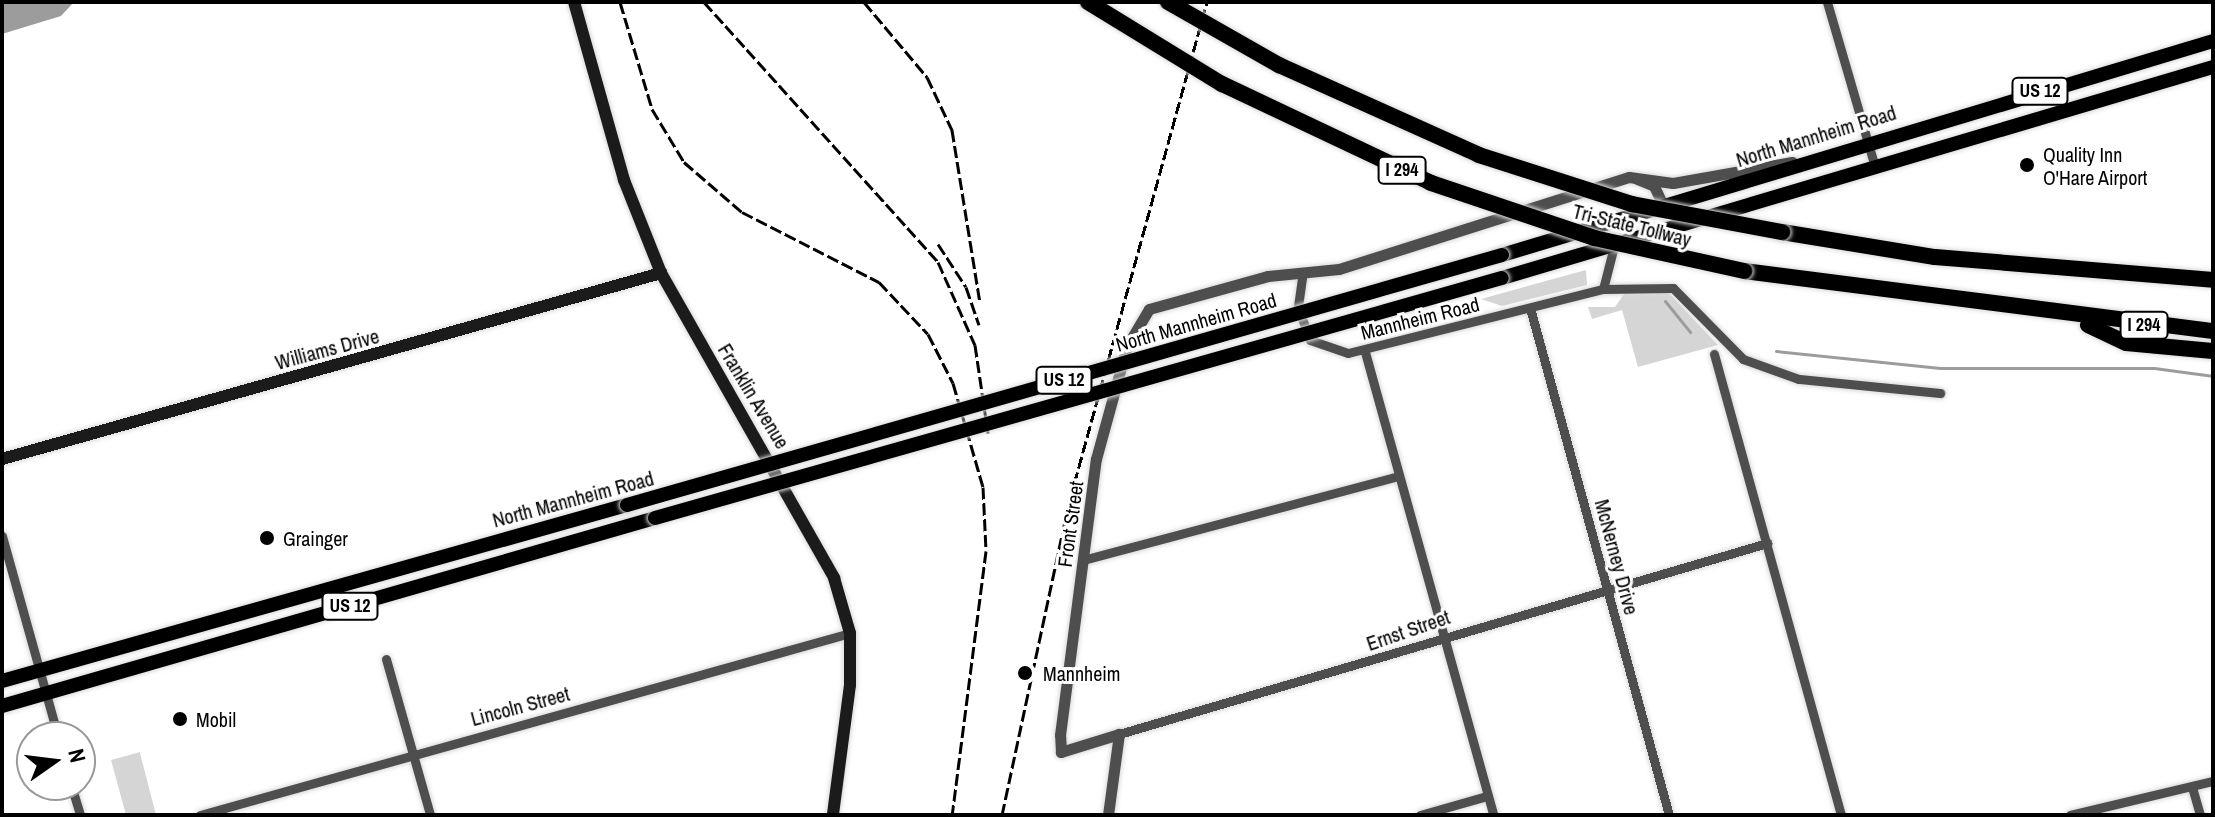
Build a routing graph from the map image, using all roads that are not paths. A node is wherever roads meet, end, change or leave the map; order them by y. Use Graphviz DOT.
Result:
graph roads {
  1 [pos="574,2"];
  2 [pos="1088,2"];
  3 [pos="1168,2"];
  4 [pos="1827,2"];
  5 [pos="2213,41"];
  6 [pos="2213,67"];
  7 [pos="1867,140"];
  8 [pos="1808,159"];
  9 [pos="1874,164"];
  10 [pos="1629,177"];
  11 [pos="1663,205"];
  12 [pos="1614,246"];
  13 [pos="661,273"];
  14 [pos="1302,278"];
  15 [pos="2208,278"];
  16 [pos="1603,289"];
  17 [pos="1530,308"];
  18 [pos="2075,319"];
  19 [pos="2213,331"];
  20 [pos="2213,351"];
  21 [pos="1365,352"];
  22 [pos="1714,354"];
  23 [pos="1940,393"];
  24 [pos="2,459"];
  25 [pos="1398,476"];
  26 [pos="2,536"];
  27 [pos="1767,543"];
  28 [pos="1083,560"];
  29 [pos="1607,590"];
  30 [pos="850,633"];
  31 [pos="1443,638"];
  32 [pos="386,659"];
  33 [pos="40,671"];
  34 [pos="2,681"];
  35 [pos="46,693"];
  36 [pos="2,706"];
  37 [pos="54,721"];
  38 [pos="1119,734"];
  39 [pos="1061,752"];
  40 [pos="413,754"];
  41 [pos="2213,781"];
  42 [pos="2192,787"];
  43 [pos="1487,796"];
  44 [pos="830,814"];
  45 [pos="200,815"];
  46 [pos="430,815"];
  47 [pos="1108,815"];
  48 [pos="1420,815"];
  49 [pos="1493,815"];
  50 [pos="1669,815"];
  51 [pos="1841,815"];
  52 [pos="2070,815"];
  53 [pos="2200,815"];
  1 -- 13 [label="main road, Franklin Avenue"];
  2 -- 18 [label="highway, Tri-State Tollway / I 294, bridge"];
  3 -- 15 [label="highway, Tri-State Tollway / I 294, bridge"];
  4 -- 7 [label="street"];
  5 -- 7 [label="main road, North Mannheim Road / US 12"];
  6 -- 9 [label="main road, North Mannheim Road / US 12"];
  7 -- 8 [label="main road, North Mannheim Road / US 12"];
  7 -- 9 [label="street"];
  8 -- 10 [label="street"];
  8 -- 11 [label="main road, North Mannheim Road / US 12"];
  9 -- 12 [label="main road, North Mannheim Road / US 12"];
  10 -- 11 [label="street"];
  10 -- 14 [label="street"];
  11 -- 33 [label="main road, North Mannheim Road / US 12, bridge"];
  12 -- 16 [label="street"];
  12 -- 35 [label="main road, North Mannheim Road / US 12, bridge"];
  13 -- 24 [label="main road, Williams Drive"];
  13 -- 30 [label="main road, Franklin Avenue"];
  14 -- 21 [label="street, Mannheim Road"];
  14 -- 28 [label="street, Front Street"];
  16 -- 17 [label="street, Mannheim Road"];
  16 -- 23 [label="street, Mannheim Road"];
  17 -- 21 [label="street, Mannheim Road"];
  17 -- 29 [label="street, McNerney Drive"];
  18 -- 19 [label="highway, Tri-State Tollway / I 294"];
  18 -- 20 [label="highway"];
  21 -- 25 [label="street"];
  22 -- 27 [label="street"];
  25 -- 28 [label="street"];
  25 -- 31 [label="street"];
  26 -- 33 [label="street"];
  27 -- 29 [label="street, Ernst Street"];
  27 -- 51 [label="street"];
  28 -- 39 [label="street, Front Street"];
  29 -- 31 [label="street, Ernst Street"];
  29 -- 50 [label="street, McNerney Drive"];
  30 -- 40 [label="street, Lincoln Street"];
  30 -- 44 [label="main road, Franklin Avenue"];
  31 -- 38 [label="street, Ernst Street"];
  31 -- 43 [label="street"];
  32 -- 40 [label="street"];
  33 -- 34 [label="main road, North Mannheim Road / US 12"];
  33 -- 35 [label="street"];
  35 -- 36 [label="main road, North Mannheim Road / US 12"];
  35 -- 37 [label="street"];
  38 -- 39 [label="street, Ernst Street"];
  38 -- 47 [label="street"];
  40 -- 45 [label="street, Lincoln Street"];
  40 -- 46 [label="street"];
  41 -- 42 [label="street"];
  42 -- 52 [label="street"];
  42 -- 53 [label="street"];
  43 -- 48 [label="street"];
  43 -- 49 [label="street"];
}
